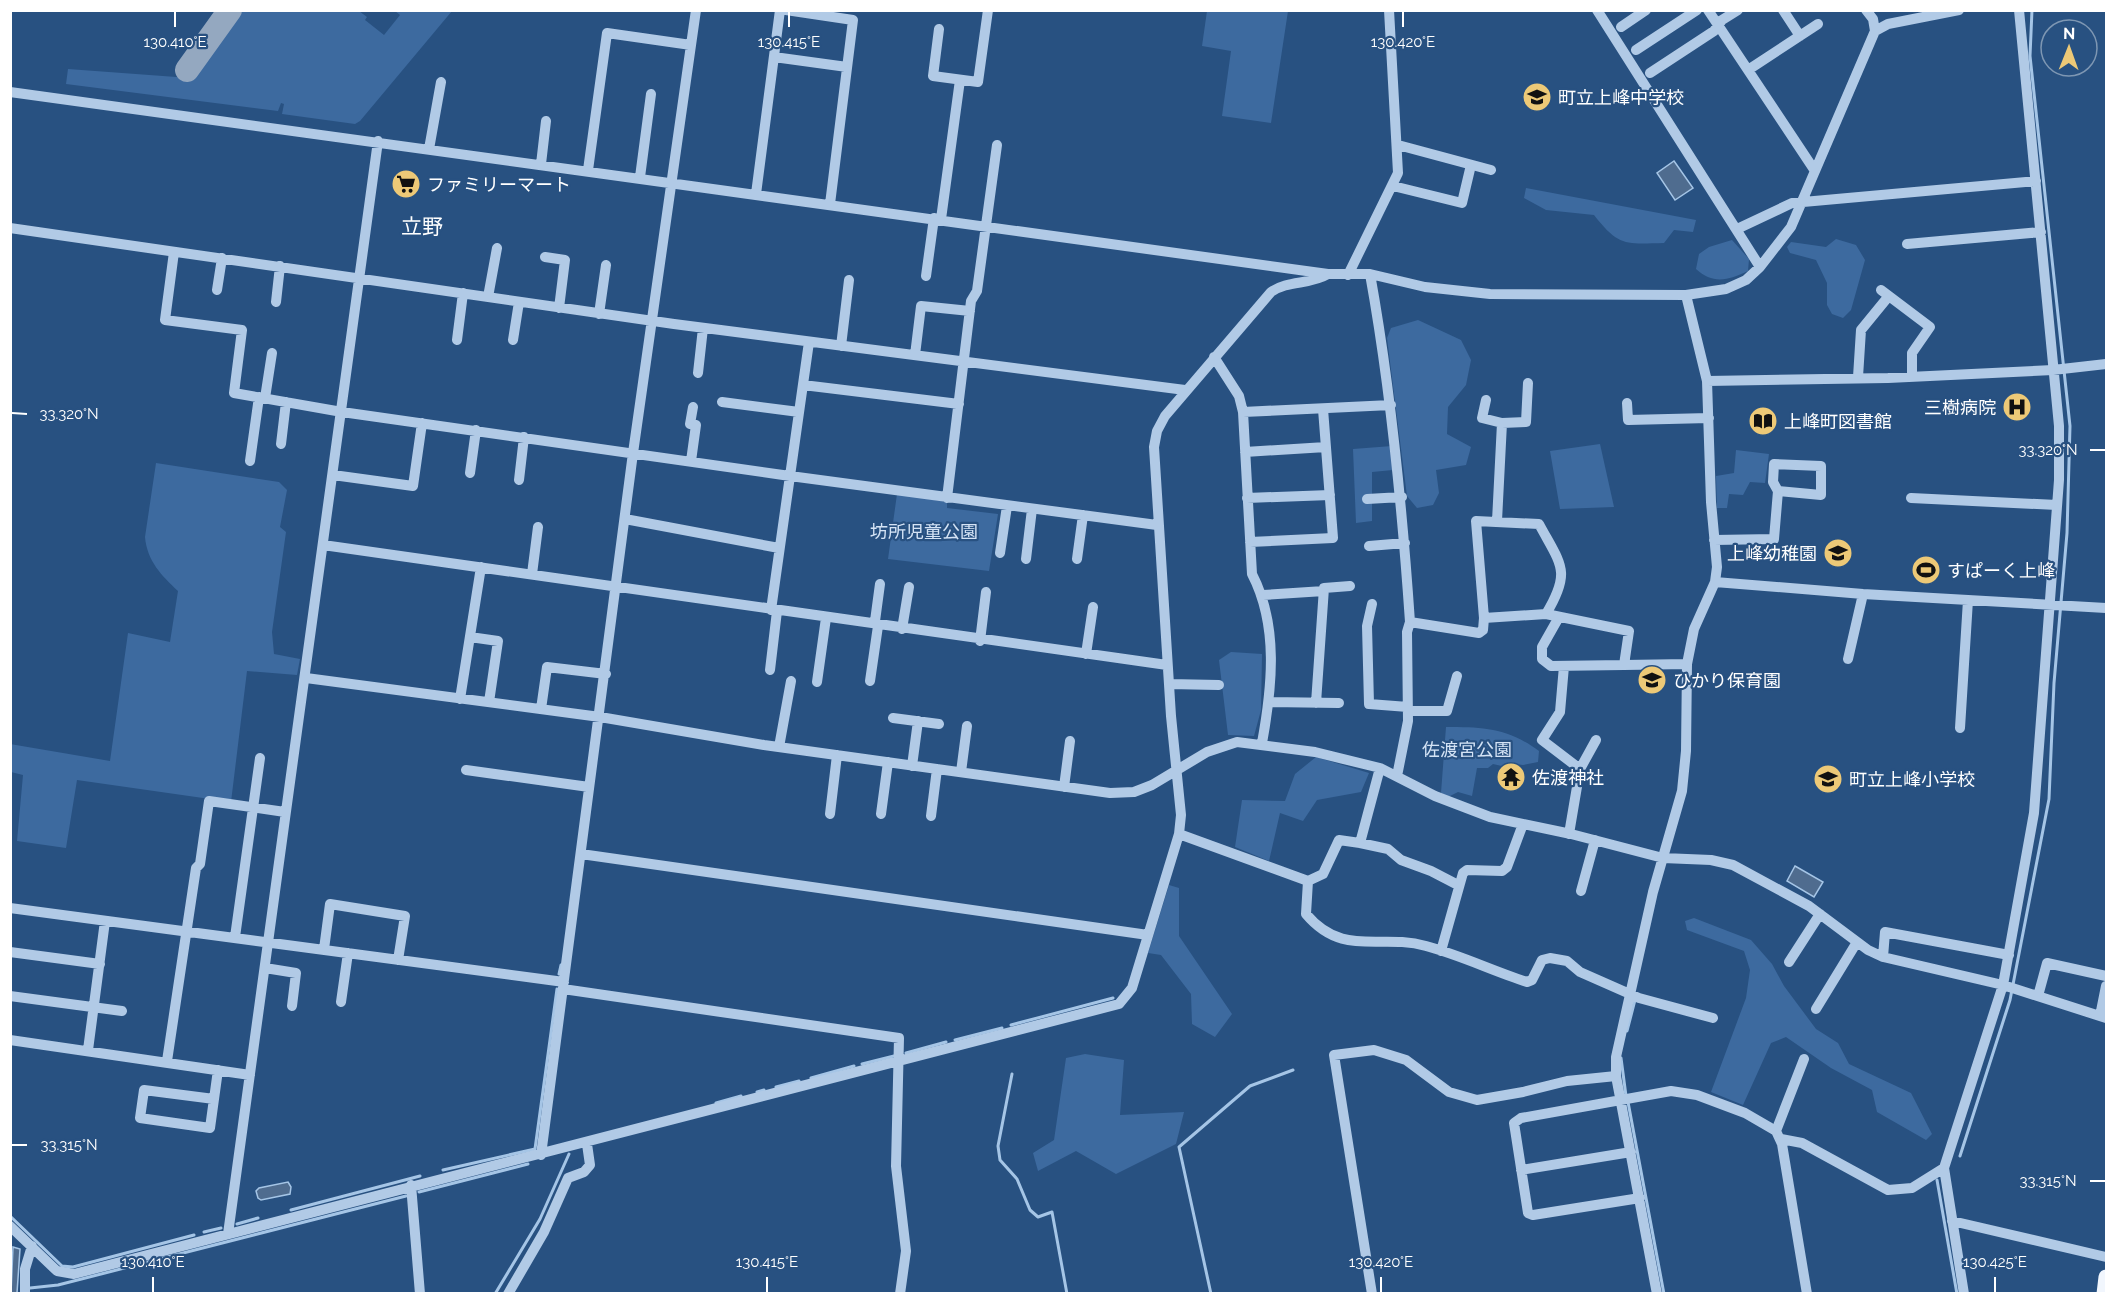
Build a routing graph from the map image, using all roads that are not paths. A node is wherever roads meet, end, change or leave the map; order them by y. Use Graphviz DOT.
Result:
graph roads {
  1 [pos="696,10"];
  2 [pos="780,10"];
  3 [pos="786,10"];
  4 [pos="988,10"];
  5 [pos="1389,10"];
  6 [pos="1597,10"];
  7 [pos="1646,10"];
  8 [pos="1697,10"];
  9 [pos="1708,10"];
  10 [pos="1738,10"];
  11 [pos="1783,10"];
  12 [pos="1866,10"];
  13 [pos="1959,10"];
  14 [pos="2019,10"];
  15 [pos="1818,24"];
  16 [pos="1718,25"];
  17 [pos="1621,27"];
  18 [pos="939,29"];
  19 [pos="1875,31"];
  20 [pos="1800,36"];
  21 [pos="691,45"];
  22 [pos="1636,50"];
  23 [pos="774,57"];
  24 [pos="847,67"];
  25 [pos="1748,70"];
  26 [pos="1650,73"];
  27 [pos="960,80"];
  28 [pos="441,82"];
  29 [pos="10,92"];
  30 [pos="651,94"];
  31 [pos="546,121"];
  32 [pos="378,141"];
  33 [pos="997,145"];
  34 [pos="1398,145"];
  35 [pos="429,149"];
  36 [pos="541,164"];
  37 [pos="1471,165"];
  38 [pos="588,170"];
  39 [pos="1491,170"];
  40 [pos="1815,171"];
  41 [pos="639,177"];
  42 [pos="2036,181"];
  43 [pos="672,182"];
  44 [pos="1392,186"];
  45 [pos="756,194"];
  46 [pos="1803,203"];
  47 [pos="830,204"];
  48 [pos="937,219"];
  49 [pos="985,225"];
  50 [pos="10,228"];
  51 [pos="1737,228"];
  52 [pos="2041,232"];
  53 [pos="1907,244"];
  54 [pos="497,248"];
  55 [pos="174,252"];
  56 [pos="545,257"];
  57 [pos="222,258"];
  58 [pos="606,265"];
  59 [pos="280,266"];
  60 [pos="1760,267"];
  61 [pos="1328,274"];
  62 [pos="1370,274"];
  63 [pos="1347,275"];
  64 [pos="926,276"];
  65 [pos="360,278"];
  66 [pos="849,280"];
  67 [pos="217,290"];
  68 [pos="463,293"];
  69 [pos="1686,296"];
  70 [pos="488,297"];
  71 [pos="519,302"];
  72 [pos="276,303"];
  73 [pos="559,308"];
  74 [pos="970,311"];
  75 [pos="599,314"];
  76 [pos="652,321"];
  77 [pos="703,328"];
  78 [pos="457,340"];
  79 [pos="513,340"];
  80 [pos="809,342"];
  81 [pos="841,346"];
  82 [pos="272,353"];
  83 [pos="915,355"];
  84 [pos="1214,357"];
  85 [pos="964,362"];
  86 [pos="2106,364"];
  87 [pos="2054,370"];
  88 [pos="698,373"];
  89 [pos="1911,375"];
  90 [pos="1858,378"];
  91 [pos="1707,381"];
  92 [pos="1528,383"];
  93 [pos="803,385"];
  94 [pos="1185,390"];
  95 [pos="262,398"];
  96 [pos="1486,400"];
  97 [pos="286,402"];
  98 [pos="722,402"];
  99 [pos="1628,403"];
  100 [pos="959,404"];
  101 [pos="1391,405"];
  102 [pos="693,407"];
  103 [pos="1323,409"];
  104 [pos="342,412"];
  105 [pos="799,412"];
  106 [pos="1243,412"];
  107 [pos="1708,418"];
  108 [pos="422,423"];
  109 [pos="1502,423"];
  110 [pos="476,430"];
  111 [pos="524,437"];
  112 [pos="281,444"];
  113 [pos="1326,447"];
  114 [pos="1245,452"];
  115 [pos="633,453"];
  116 [pos="250,461"];
  117 [pos="691,461"];
  118 [pos="470,474"];
  119 [pos="333,475"];
  120 [pos="789,476"];
  121 [pos="519,480"];
  122 [pos="1778,491"];
  123 [pos="1330,495"];
  124 [pos="1402,497"];
  125 [pos="947,498"];
  126 [pos="1247,498"];
  127 [pos="1911,498"];
  128 [pos="1366,499"];
  129 [pos="2057,505"];
  130 [pos="1007,506"];
  131 [pos="1032,509"];
  132 [pos="1083,516"];
  133 [pos="625,519"];
  134 [pos="1497,521"];
  135 [pos="1157,525"];
  136 [pos="538,527"];
  137 [pos="1714,540"];
  138 [pos="1250,542"];
  139 [pos="1405,543"];
  140 [pos="323,545"];
  141 [pos="1369,546"];
  142 [pos="779,548"];
  143 [pos="1000,552"];
  144 [pos="1026,559"];
  145 [pos="1077,559"];
  146 [pos="481,567"];
  147 [pos="532,574"];
  148 [pos="1715,582"];
  149 [pos="880,584"];
  150 [pos="616,586"];
  151 [pos="1350,586"];
  152 [pos="909,587"];
  153 [pos="1324,591"];
  154 [pos="986,592"];
  155 [pos="1863,594"];
  156 [pos="1263,595"];
  157 [pos="1968,600"];
  158 [pos="1372,604"];
  159 [pos="2057,605"];
  160 [pos="1093,607"];
  161 [pos="2106,608"];
  162 [pos="774,610"];
  163 [pos="1546,614"];
  164 [pos="1559,616"];
  165 [pos="826,618"];
  166 [pos="1484,618"];
  167 [pos="1410,622"];
  168 [pos="878,626"];
  169 [pos="902,629"];
  170 [pos="470,637"];
  171 [pos="980,640"];
  172 [pos="1086,654"];
  173 [pos="1848,660"];
  174 [pos="1687,664"];
  175 [pos="1167,665"];
  176 [pos="1624,665"];
  177 [pos="1564,666"];
  178 [pos="770,670"];
  179 [pos="606,674"];
  180 [pos="1457,676"];
  181 [pos="306,678"];
  182 [pos="791,681"];
  183 [pos="870,681"];
  184 [pos="816,682"];
  185 [pos="1169,684"];
  186 [pos="1219,685"];
  187 [pos="460,699"];
  188 [pos="489,702"];
  189 [pos="1269,702"];
  190 [pos="1316,703"];
  191 [pos="1339,703"];
  192 [pos="541,709"];
  193 [pos="1408,709"];
  194 [pos="600,717"];
  195 [pos="893,718"];
  196 [pos="918,721"];
  197 [pos="939,724"];
  198 [pos="967,726"];
  199 [pos="1960,728"];
  200 [pos="1596,740"];
  201 [pos="1070,741"];
  202 [pos="1262,743"];
  203 [pos="779,747"];
  204 [pos="837,755"];
  205 [pos="260,758"];
  206 [pos="888,762"];
  207 [pos="912,766"];
  208 [pos="1380,768"];
  209 [pos="937,769"];
  210 [pos="1580,769"];
  211 [pos="466,770"];
  212 [pos="1176,770"];
  213 [pos="961,772"];
  214 [pos="1397,776"];
  215 [pos="1064,787"];
  216 [pos="589,788"];
  217 [pos="254,807"];
  218 [pos="285,812"];
  219 [pos="830,814"];
  220 [pos="881,814"];
  221 [pos="932,816"];
  222 [pos="1523,824"];
  223 [pos="1179,834"];
  224 [pos="1569,834"];
  225 [pos="1594,840"];
  226 [pos="1360,843"];
  227 [pos="580,854"];
  228 [pos="1663,858"];
  229 [pos="1308,881"];
  230 [pos="1458,885"];
  231 [pos="1581,891"];
  232 [pos="10,908"];
  233 [pos="1820,914"];
  234 [pos="105,921"];
  235 [pos="188,930"];
  236 [pos="1148,935"];
  237 [pos="235,937"];
  238 [pos="269,941"];
  239 [pos="1857,942"];
  240 [pos="324,949"];
  241 [pos="1441,951"];
  242 [pos="10,952"];
  243 [pos="348,953"];
  244 [pos="2009,955"];
  245 [pos="1883,957"];
  246 [pos="398,960"];
  247 [pos="1789,962"];
  248 [pos="100,964"];
  249 [pos="265,968"];
  250 [pos="2106,976"];
  251 [pos="563,985"];
  252 [pos="2003,985"];
  253 [pos="2106,986"];
  254 [pos="10,996"];
  255 [pos="1634,996"];
  256 [pos="2038,996"];
  257 [pos="341,1002"];
  258 [pos="292,1006"];
  259 [pos="94,1007"];
  260 [pos="1816,1009"];
  261 [pos="122,1011"];
  262 [pos="2103,1017"];
  263 [pos="1713,1018"];
  264 [pos="10,1040"];
  265 [pos="88,1050"];
  266 [pos="1804,1059"];
  267 [pos="167,1061"];
  268 [pos="898,1063"];
  269 [pos="218,1070"];
  270 [pos="250,1075"];
  271 [pos="1616,1076"];
  272 [pos="214,1099"];
  273 [pos="1626,1099"];
  274 [pos="1778,1135"];
  275 [pos="586,1144"];
  276 [pos="1631,1152"];
  277 [pos="541,1155"];
  278 [pos="1944,1168"];
  279 [pos="1521,1170"];
  280 [pos="411,1185"];
  281 [pos="1640,1198"];
  282 [pos="1952,1221"];
  283 [pos="10,1226"];
  284 [pos="228,1234"];
  285 [pos="25,1240"];
  286 [pos="2106,1257"];
  287 [pos="2106,1277"];
  288 [pos="25,1293"];
  289 [pos="420,1293"];
  290 [pos="508,1293"];
  291 [pos="900,1293"];
  292 [pos="1372,1293"];
  293 [pos="1657,1293"];
  294 [pos="1807,1293"];
  295 [pos="1964,1293"];
  296 [pos="2104,1293"];
  1 -- 21 [label="street"];
  2 -- 23 [label="street"];
  3 -- 24 [label="street"];
  4 -- 27 [label="street"];
  5 -- 34 [label="street"];
  6 -- 51 [label="street"];
  7 -- 17 [label="street"];
  8 -- 22 [label="street"];
  9 -- 16 [label="street"];
  10 -- 16 [label="street"];
  11 -- 20 [label="street"];
  12 -- 19 [label="street"];
  13 -- 19 [label="street"];
  14 -- 42 [label="street"];
  15 -- 20 [label="street"];
  16 -- 25 [label="street"];
  16 -- 26 [label="street"];
  18 -- 27 [label="street"];
  19 -- 40 [label="street"];
  20 -- 25 [label="street"];
  21 -- 38 [label="street"];
  21 -- 43 [label="street"];
  23 -- 24 [label="street"];
  23 -- 45 [label="street"];
  24 -- 47 [label="street"];
  25 -- 40 [label="street"];
  27 -- 48 [label="street"];
  28 -- 35 [label="street"];
  29 -- 32 [label="street"];
  30 -- 41 [label="street"];
  31 -- 36 [label="street"];
  32 -- 35 [label="street"];
  32 -- 65 [label="street"];
  33 -- 49 [label="street"];
  34 -- 37 [label="street"];
  34 -- 44 [label="street"];
  35 -- 36 [label="street"];
  36 -- 38 [label="street"];
  37 -- 39 [label="street"];
  37 -- 44 [label="street"];
  38 -- 41 [label="street"];
  40 -- 46 [label="street"];
  41 -- 43 [label="street"];
  42 -- 46 [label="street"];
  42 -- 52 [label="street"];
  43 -- 45 [label="street"];
  43 -- 76 [label="street"];
  44 -- 63 [label="street"];
  45 -- 47 [label="street"];
  46 -- 51 [label="street"];
  46 -- 60 [label="street"];
  47 -- 48 [label="street"];
  48 -- 49 [label="street"];
  48 -- 64 [label="street"];
  49 -- 61 [label="street"];
  49 -- 74 [label="street"];
  50 -- 55 [label="street"];
  51 -- 60 [label="street"];
  52 -- 53 [label="street"];
  52 -- 87 [label="street"];
  54 -- 70 [label="street"];
  55 -- 57 [label="street"];
  55 -- 95 [label="street"];
  56 -- 73 [label="street"];
  57 -- 59 [label="street"];
  57 -- 67 [label="street"];
  58 -- 75 [label="street"];
  59 -- 65 [label="street"];
  59 -- 72 [label="street"];
  60 -- 69 [label="street"];
  61 -- 63 [label="street"];
  61 -- 84 [label="street"];
  62 -- 63 [label="street"];
  62 -- 69 [label="street"];
  62 -- 101 [label="street"];
  65 -- 68 [label="street"];
  65 -- 104 [label="street"];
  66 -- 81 [label="street"];
  68 -- 70 [label="street"];
  68 -- 78 [label="street"];
  69 -- 91 [label="street"];
  70 -- 71 [label="street"];
  71 -- 73 [label="street"];
  71 -- 79 [label="street"];
  73 -- 75 [label="street"];
  74 -- 83 [label="street"];
  74 -- 85 [label="street"];
  75 -- 76 [label="street"];
  76 -- 77 [label="street"];
  76 -- 115 [label="street"];
  77 -- 80 [label="street"];
  77 -- 88 [label="street"];
  80 -- 81 [label="street"];
  80 -- 93 [label="street"];
  81 -- 83 [label="street"];
  82 -- 95 [label="street"];
  83 -- 85 [label="street"];
  84 -- 94 [label="street"];
  84 -- 106 [label="street"];
  85 -- 94 [label="street"];
  85 -- 100 [label="street"];
  86 -- 87 [label="street"];
  87 -- 89 [label="street"];
  87 -- 129 [label="street"];
  89 -- 90 [label="street"];
  89 -- 90 [label="street"];
  90 -- 91 [label="street"];
  91 -- 107 [label="street"];
  92 -- 109 [label="street"];
  93 -- 100 [label="street"];
  93 -- 105 [label="street"];
  94 -- 135 [label="street"];
  95 -- 97 [label="street"];
  95 -- 116 [label="street"];
  96 -- 109 [label="street"];
  97 -- 104 [label="street"];
  97 -- 112 [label="street"];
  98 -- 105 [label="street"];
  99 -- 107 [label="street"];
  100 -- 125 [label="street"];
  101 -- 103 [label="street"];
  101 -- 124 [label="street"];
  102 -- 117 [label="street"];
  103 -- 106 [label="street"];
  103 -- 113 [label="street"];
  104 -- 108 [label="street"];
  104 -- 119 [label="street"];
  105 -- 120 [label="street"];
  106 -- 114 [label="street"];
  107 -- 137 [label="street"];
  108 -- 110 [label="street"];
  108 -- 119 [label="street"];
  109 -- 134 [label="street"];
  110 -- 111 [label="street"];
  110 -- 118 [label="street"];
  111 -- 115 [label="street"];
  111 -- 121 [label="street"];
  113 -- 114 [label="street"];
  113 -- 123 [label="street"];
  114 -- 126 [label="street"];
  115 -- 117 [label="street"];
  115 -- 133 [label="street"];
  117 -- 120 [label="street"];
  119 -- 140 [label="street"];
  120 -- 125 [label="street"];
  120 -- 142 [label="street"];
  122 -- 122 [label="street"];
  122 -- 137 [label="street"];
  123 -- 126 [label="street"];
  123 -- 138 [label="street"];
  124 -- 128 [label="street"];
  124 -- 139 [label="street"];
  125 -- 130 [label="street"];
  126 -- 138 [label="street"];
  127 -- 129 [label="street"];
  129 -- 159 [label="street"];
  130 -- 131 [label="street"];
  130 -- 143 [label="street"];
  131 -- 132 [label="street"];
  131 -- 144 [label="street"];
  132 -- 135 [label="street"];
  132 -- 145 [label="street"];
  133 -- 142 [label="street"];
  133 -- 150 [label="street"];
  134 -- 163 [label="street"];
  134 -- 166 [label="street"];
  135 -- 175 [label="street"];
  136 -- 147 [label="street"];
  137 -- 148 [label="street"];
  138 -- 156 [label="street"];
  139 -- 141 [label="street"];
  139 -- 167 [label="street"];
  140 -- 146 [label="street"];
  140 -- 181 [label="street"];
  142 -- 162 [label="street"];
  146 -- 147 [label="street"];
  146 -- 170 [label="street"];
  147 -- 150 [label="street"];
  148 -- 155 [label="street"];
  148 -- 174 [label="street"];
  149 -- 168 [label="street"];
  150 -- 162 [label="street"];
  150 -- 179 [label="street"];
  151 -- 153 [label="street"];
  152 -- 169 [label="street"];
  153 -- 156 [label="street"];
  153 -- 190 [label="street"];
  154 -- 171 [label="street"];
  155 -- 157 [label="street"];
  155 -- 173 [label="street"];
  156 -- 189 [label="street"];
  157 -- 159 [label="street"];
  157 -- 199 [label="street"];
  158 -- 193 [label="street"];
  159 -- 161 [label="street"];
  159 -- 244 [label="street"];
  160 -- 172 [label="street"];
  162 -- 165 [label="street"];
  162 -- 178 [label="street"];
  163 -- 164 [label="street"];
  163 -- 166 [label="street"];
  164 -- 176 [label="street"];
  164 -- 177 [label="street"];
  165 -- 168 [label="street"];
  165 -- 184 [label="street"];
  166 -- 167 [label="street"];
  167 -- 193 [label="street"];
  168 -- 169 [label="street"];
  168 -- 183 [label="street"];
  169 -- 171 [label="street"];
  170 -- 187 [label="street"];
  170 -- 188 [label="street"];
  171 -- 172 [label="street"];
  172 -- 175 [label="street"];
  174 -- 176 [label="street"];
  174 -- 228 [label="street"];
  175 -- 185 [label="street"];
  176 -- 177 [label="street"];
  177 -- 210 [label="street"];
  179 -- 192 [label="street"];
  179 -- 194 [label="street"];
  180 -- 193 [label="street"];
  181 -- 187 [label="street"];
  181 -- 218 [label="street"];
  182 -- 203 [label="street"];
  185 -- 186 [label="street"];
  185 -- 212 [label="street"];
  187 -- 188 [label="street"];
  188 -- 192 [label="street"];
  189 -- 190 [label="street"];
  189 -- 202 [label="street"];
  190 -- 191 [label="street"];
  192 -- 194 [label="street"];
  193 -- 214 [label="street"];
  194 -- 203 [label="street"];
  194 -- 216 [label="street"];
  195 -- 196 [label="street"];
  196 -- 197 [label="street"];
  196 -- 207 [label="street"];
  198 -- 213 [label="street"];
  200 -- 210 [label="street"];
  201 -- 215 [label="street"];
  202 -- 208 [label="street"];
  202 -- 212 [label="street"];
  203 -- 204 [label="street"];
  204 -- 206 [label="street"];
  204 -- 219 [label="street"];
  205 -- 217 [label="street"];
  206 -- 207 [label="street"];
  206 -- 220 [label="street"];
  207 -- 209 [label="street"];
  208 -- 214 [label="street"];
  208 -- 226 [label="street"];
  209 -- 213 [label="street"];
  209 -- 221 [label="street"];
  210 -- 224 [label="street"];
  211 -- 216 [label="street"];
  212 -- 215 [label="street"];
  212 -- 223 [label="street"];
  213 -- 215 [label="street"];
  214 -- 222 [label="street"];
  216 -- 227 [label="street"];
  217 -- 218 [label="street"];
  217 -- 235 [label="street"];
  217 -- 237 [label="street"];
  218 -- 238 [label="street"];
  222 -- 224 [label="street"];
  222 -- 230 [label="street"];
  223 -- 229 [label="street"];
  223 -- 236 [label="street"];
  224 -- 225 [label="street"];
  225 -- 228 [label="street"];
  225 -- 231 [label="street"];
  226 -- 229 [label="street"];
  226 -- 230 [label="street"];
  227 -- 236 [label="street"];
  227 -- 251 [label="street"];
  228 -- 233 [label="street"];
  228 -- 255 [label="street"];
  229 -- 241 [label="street"];
  230 -- 241 [label="street"];
  232 -- 234 [label="street"];
  233 -- 239 [label="street"];
  233 -- 247 [label="street"];
  234 -- 235 [label="street"];
  234 -- 248 [label="street"];
  235 -- 237 [label="street"];
  235 -- 267 [label="street"];
  236 -- 268 [label="street"];
  237 -- 238 [label="street"];
  238 -- 240 [label="street"];
  238 -- 249 [label="street"];
  239 -- 245 [label="street"];
  239 -- 260 [label="street"];
  240 -- 243 [label="street"];
  240 -- 246 [label="street"];
  241 -- 255 [label="street"];
  242 -- 248 [label="street"];
  243 -- 246 [label="street"];
  243 -- 257 [label="street"];
  244 -- 245 [label="street"];
  244 -- 252 [label="street"];
  245 -- 252 [label="street"];
  246 -- 251 [label="street"];
  248 -- 259 [label="street"];
  249 -- 258 [label="street"];
  249 -- 270 [label="street"];
  250 -- 256 [label="street"];
  251 -- 268 [label="street"];
  251 -- 277 [label="street"];
  252 -- 256 [label="street"];
  252 -- 278 [label="street"];
  253 -- 262 [label="street"];
  254 -- 259 [label="street"];
  255 -- 263 [label="street"];
  255 -- 271 [label="street"];
  256 -- 262 [label="street"];
  259 -- 261 [label="street"];
  259 -- 265 [label="street"];
  264 -- 265 [label="street"];
  265 -- 267 [label="street"];
  266 -- 274 [label="street"];
  267 -- 269 [label="street"];
  268 -- 275 [label="street"];
  268 -- 291 [label="street"];
  269 -- 270 [label="street"];
  269 -- 272 [label="street"];
  270 -- 284 [label="street"];
  271 -- 273 [label="street"];
  271 -- 292 [label="street"];
  272 -- 272 [label="street"];
  273 -- 274 [label="street"];
  273 -- 276 [label="street"];
  273 -- 279 [label="street"];
  274 -- 278 [label="street"];
  274 -- 294 [label="street"];
  275 -- 277 [label="street"];
  275 -- 290 [label="street"];
  276 -- 279 [label="street"];
  276 -- 281 [label="street"];
  277 -- 280 [label="street"];
  278 -- 282 [label="street"];
  279 -- 281 [label="street"];
  280 -- 284 [label="street"];
  280 -- 289 [label="street"];
  281 -- 293 [label="street"];
  282 -- 286 [label="street"];
  282 -- 295 [label="street"];
  283 -- 285 [label="street"];
  284 -- 285 [label="street"];
  285 -- 288 [label="street"];
  287 -- 296 [label="main road"];
}
